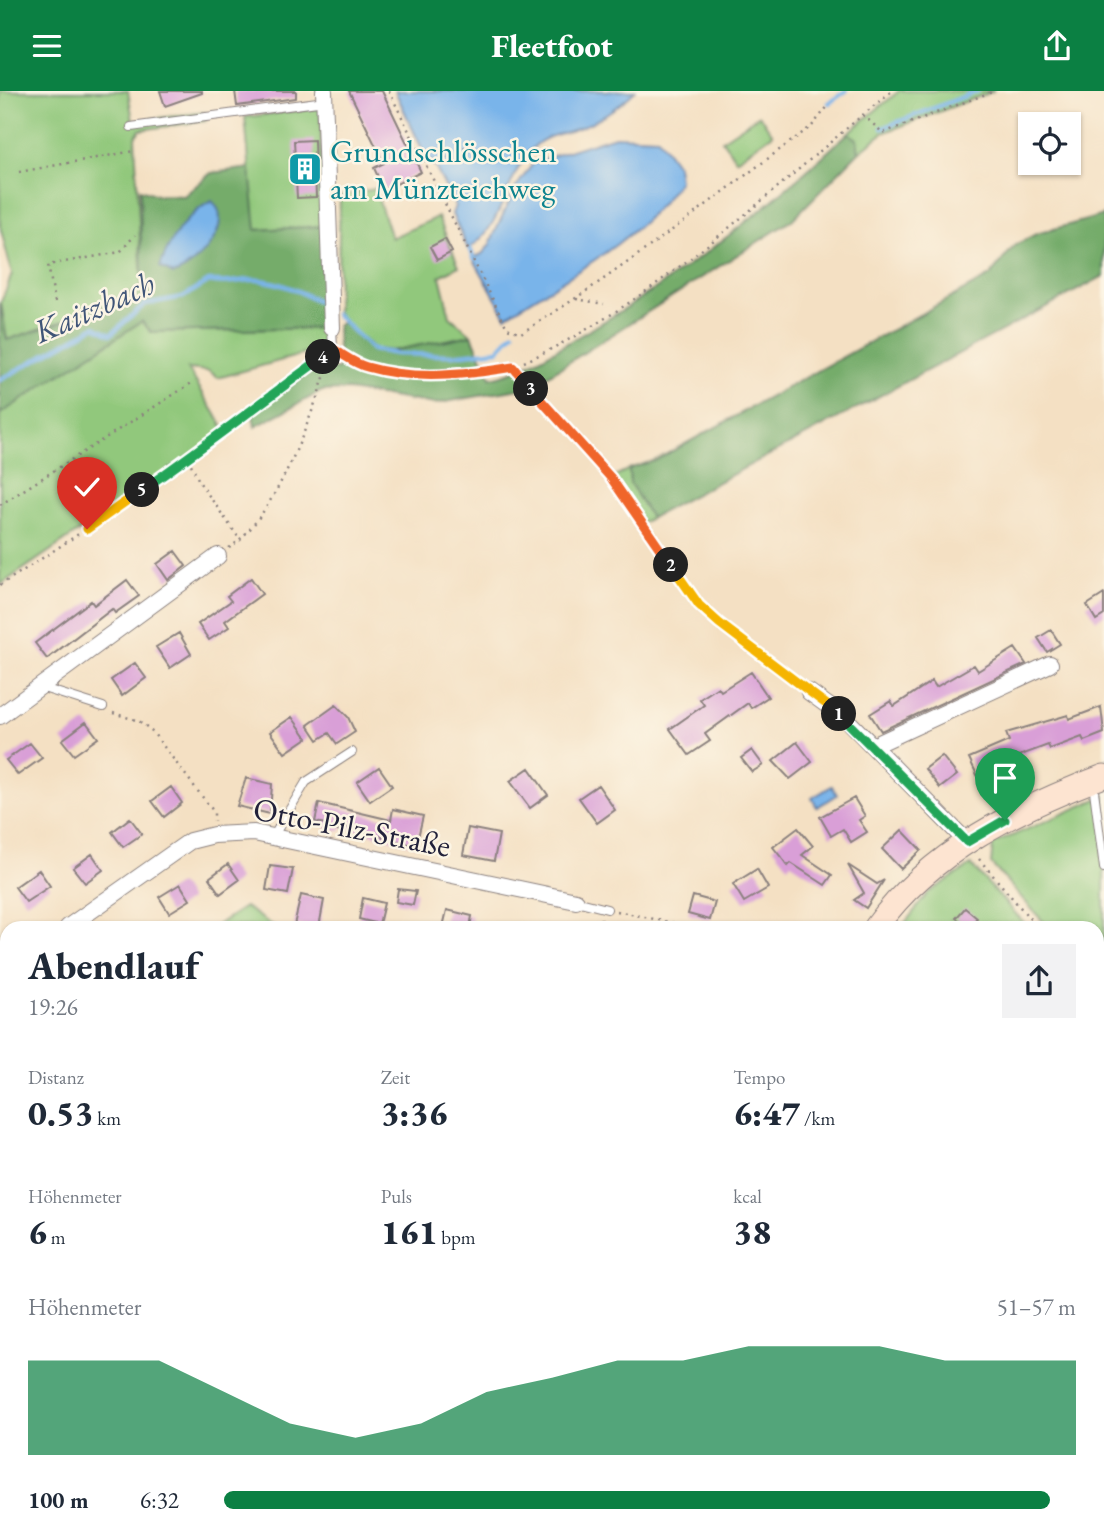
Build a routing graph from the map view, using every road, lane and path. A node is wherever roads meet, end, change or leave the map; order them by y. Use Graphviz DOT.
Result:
graph roads {
  1 [pos="389,91"];
  2 [pos="892,91"];
  3 [pos="995,91"];
  4 [pos="324,96"];
  5 [pos="829,105"];
  6 [pos="863,115"];
  7 [pos="131,127"];
  8 [pos="473,144"];
  9 [pos="134,151"];
  10 [pos="426,167"];
  11 [pos="19,172"];
  12 [pos="135,235"];
  13 [pos="477,255"];
  14 [pos="471,258"];
  15 [pos="576,299"];
  16 [pos="55,302"];
  17 [pos="604,304"];
  18 [pos="332,328"];
  19 [pos="333,349"];
  20 [pos="513,367"];
  21 [pos="195,381"];
  22 [pos="188,459"];
  23 [pos="0,505"];
  24 [pos="241,541"];
  25 [pos="218,556"];
  26 [pos="0,586"];
  27 [pos="1050,664"];
  28 [pos="40,687"];
  29 [pos="809,692"];
  30 [pos="103,707"];
  31 [pos="0,716"];
  32 [pos="873,746"];
  33 [pos="352,751"];
  34 [pos="1099,778"];
  35 [pos="214,835"];
  36 [pos="273,838"];
  37 [pos="967,842"];
  38 [pos="1104,868"];
  39 [pos="576,901"];
  40 [pos="607,909"];
  41 [pos="77,921"];
  42 [pos="663,921"];
  43 [pos="881,921"];
  44 [pos="1032,921"];
  1 -- 10 [label="path"];
  2 -- 6 [label="path"];
  3 -- 6 [label="path"];
  4 -- 7 [label="lane"];
  4 -- 18 [label="street"];
  5 -- 15 [label="path"];
  6 -- 20 [label="path"];
  8 -- 10 [label="path"];
  9 -- 11 [label="path"];
  10 -- 14 [label="path"];
  12 -- 16 [label="path"];
  13 -- 14 [label="path"];
  14 -- 15 [label="path"];
  15 -- 17 [label="path"];
  18 -- 19 [label="lane"];
  19 -- 20 [label="lane"];
  19 -- 22 [label="path"];
  19 -- 24 [label="path"];
  20 -- 29 [label="path"];
  21 -- 23 [label="path"];
  22 -- 24 [label="path"];
  22 -- 26 [label="path"];
  24 -- 25 [label="path"];
  25 -- 28 [label="street"];
  27 -- 32 [label="street"];
  28 -- 30 [label="lane"];
  28 -- 31 [label="street"];
  29 -- 32 [label="street"];
  30 -- 35 [label="path"];
  32 -- 37 [label="street"];
  33 -- 36 [label="lane"];
  34 -- 37 [label="street"];
  34 -- 38 [label="lane"];
  35 -- 36 [label="street, Otto-Pilz-Straße"];
  35 -- 41 [label="street, Otto-Pilz-Straße"];
  36 -- 39 [label="street, Otto-Pilz-Straße"];
  37 -- 43 [label="street"];
  37 -- 44 [label="path"];
  39 -- 40 [label="lane, Otto-Pilz-Straße"];
  40 -- 42 [label="path"];
}
